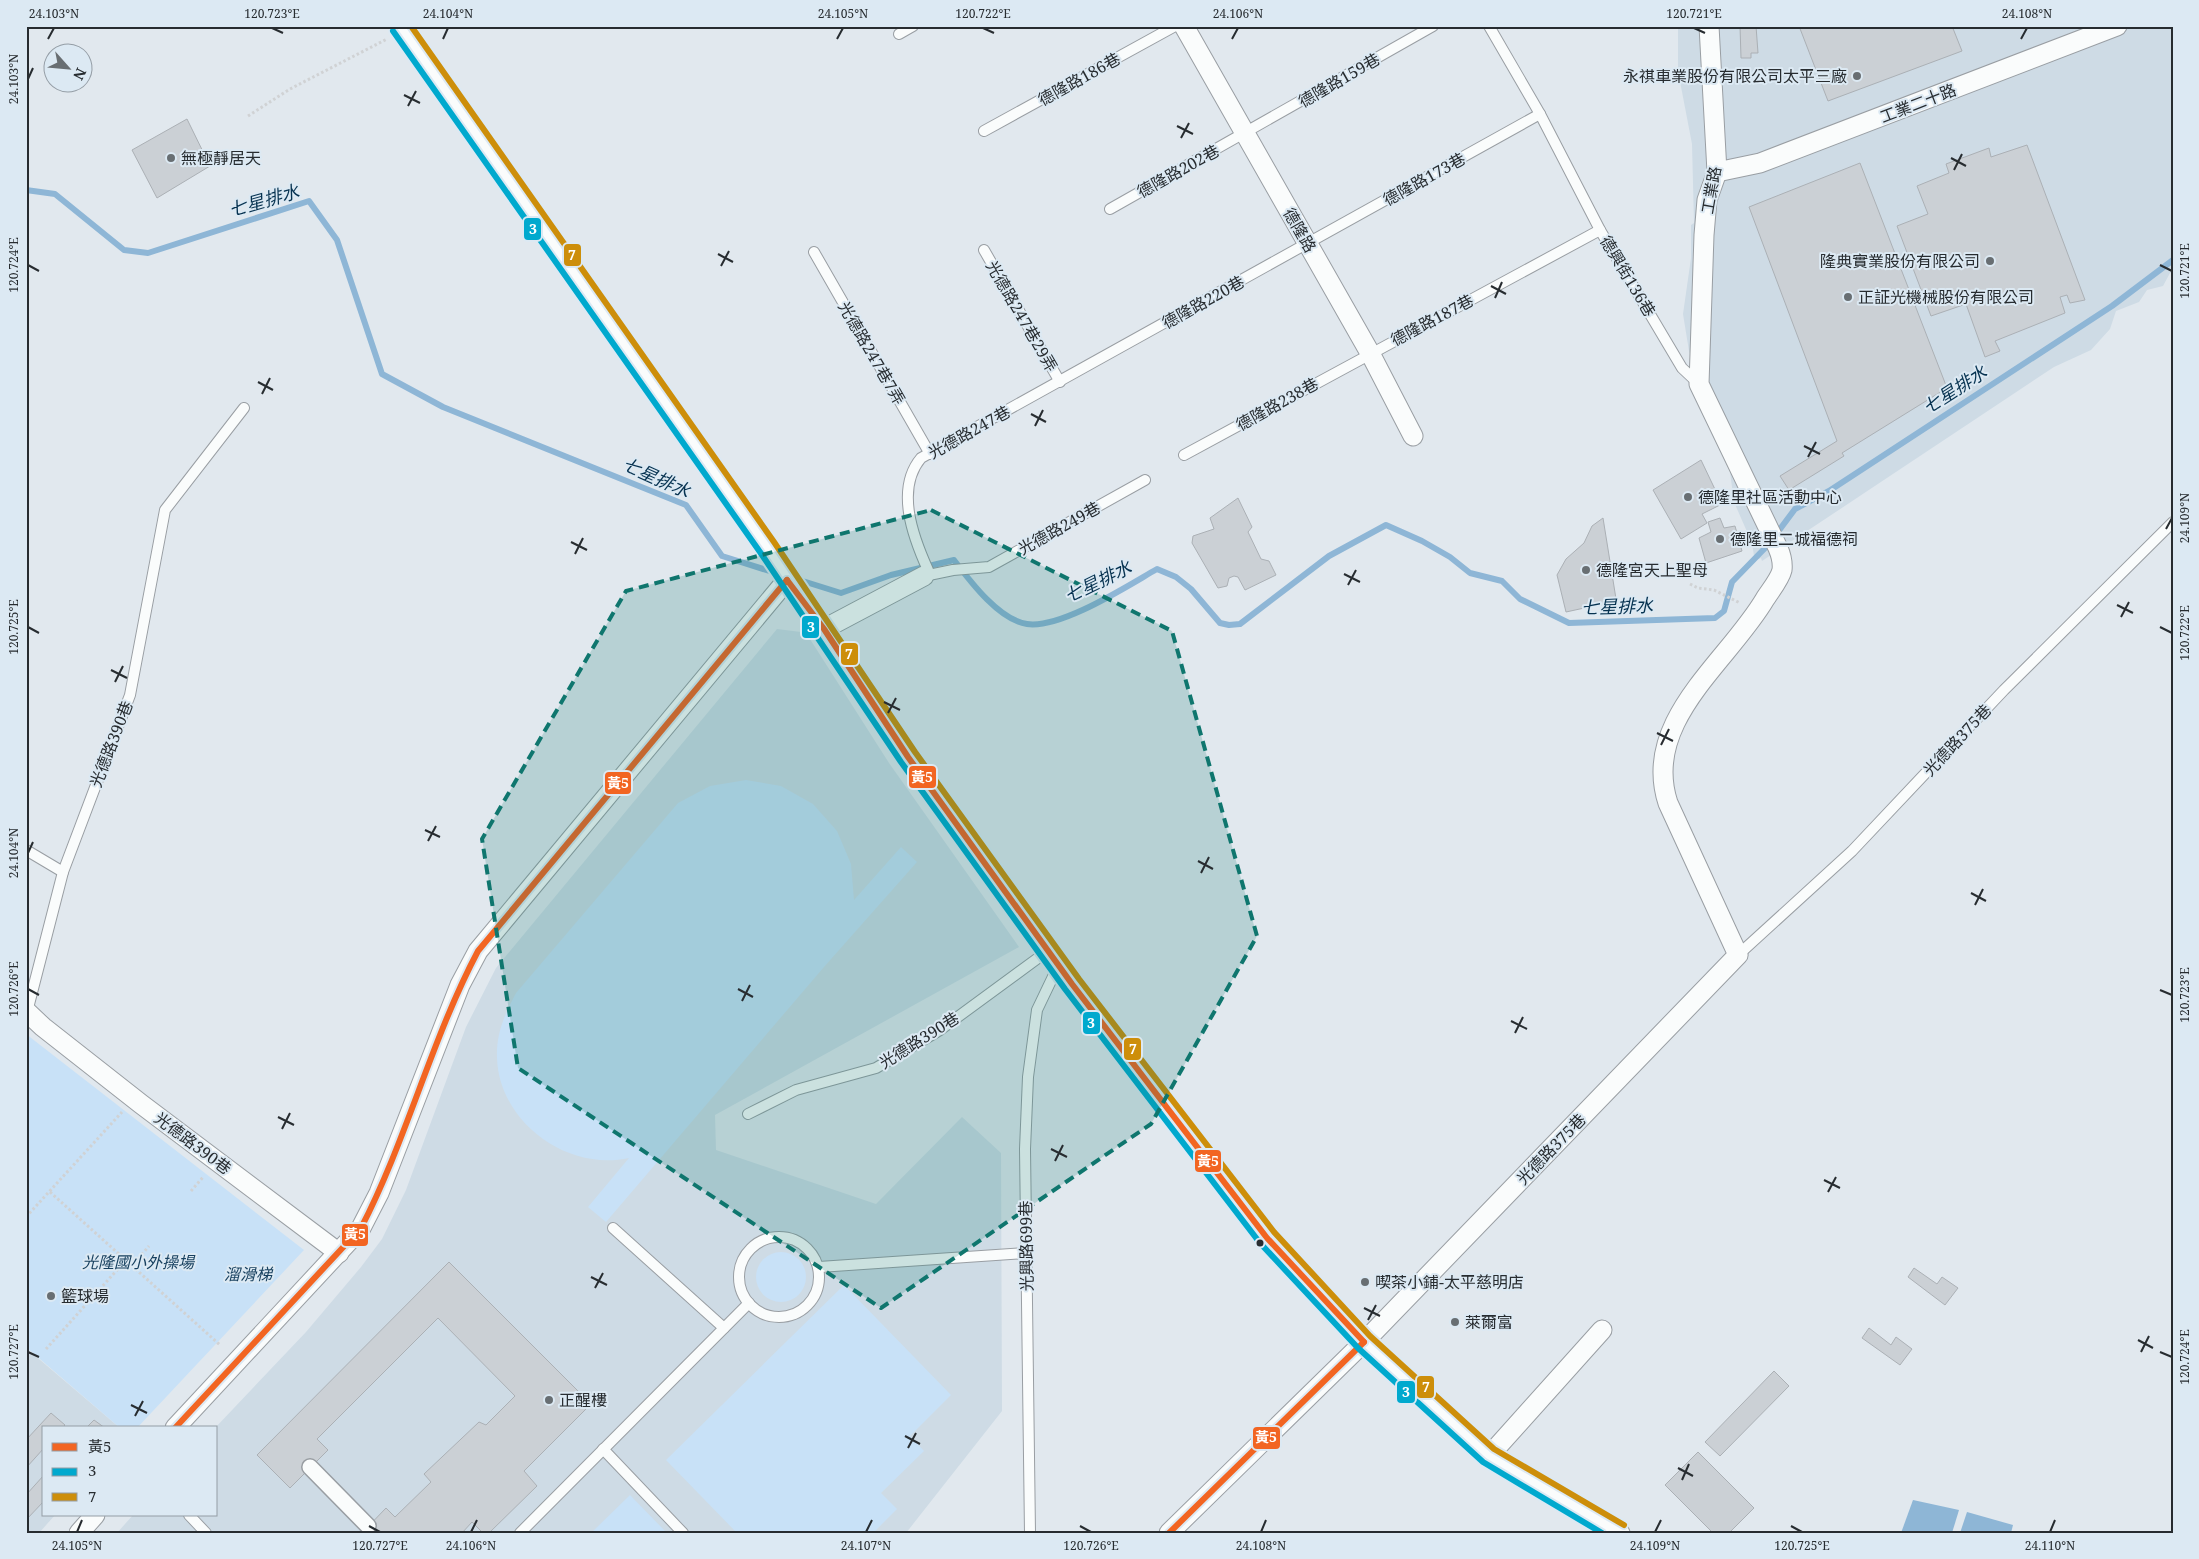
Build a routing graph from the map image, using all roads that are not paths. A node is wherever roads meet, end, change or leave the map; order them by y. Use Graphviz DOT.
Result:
graph roads {
  1 [pos="913,26"];
  2 [pos="1174,26"];
  3 [pos="1184,26"];
  4 [pos="1433,26"];
  5 [pos="1489,26"];
  6 [pos="1709,26"];
  7 [pos="2117,26"];
  8 [pos="402,29"];
  9 [pos="899,34"];
  10 [pos="1540,114"];
  11 [pos="984,131"];
  12 [pos="1245,134"];
  13 [pos="1717,172"];
  14 [pos="1110,209"];
  15 [pos="1600,230"];
  16 [pos="1308,244"];
  17 [pos="984,250"];
  18 [pos="814,252"];
  19 [pos="1370,353"];
  20 [pos="1099,360"];
  21 [pos="1060,382"];
  22 [pos="1699,384"];
  23 [pos="244,408"];
  24 [pos="1413,436"];
  25 [pos="930,454"];
  26 [pos="1184,455"];
  27 [pos="1145,480"];
  28 [pos="2173,522"];
  29 [pos="926,573"];
  30 [pos="787,580"];
  31 [pos="824,629"];
  32 [pos="26,850"];
  33 [pos="63,872"];
  34 [pos="1738,955"];
  35 [pos="1054,957"];
  36 [pos="27,1011"];
  37 [pos="748,1114"];
  38 [pos="613,1228"];
  39 [pos="1026,1252"];
  40 [pos="339,1253"];
  41 [pos="819,1267"];
  42 [pos="749,1303"];
  43 [pos="724,1328"];
  44 [pos="1602,1330"];
  45 [pos="1364,1342"];
  46 [pos="177,1426"];
  47 [pos="603,1449"];
  48 [pos="1489,1456"];
  49 [pos="310,1468"];
  50 [pos="94,1516"];
  51 [pos="190,1516"];
  52 [pos="368,1526"];
  53 [pos="1611,1530"];
  54 [pos="78,1533"];
  55 [pos="206,1533"];
  56 [pos="520,1533"];
  57 [pos="683,1533"];
  58 [pos="1030,1533"];
  59 [pos="1169,1533"];
  1 -- 9 [label="lane"];
  2 -- 11 [label="lane, 德隆路186巷"];
  3 -- 12 [label="street, 德隆路"];
  4 -- 12 [label="lane, 德隆路159巷"];
  5 -- 10 [label="lane, 德興街136巷"];
  6 -- 13 [label="street, 工業路"];
  7 -- 13 [label="street, 工業二十路"];
  8 -- 30 [label="street"];
  10 -- 15 [label="lane, 德興街136巷"];
  10 -- 16 [label="lane, 德隆路173巷"];
  12 -- 14 [label="lane, 德隆路202巷"];
  12 -- 16 [label="street, 德隆路"];
  13 -- 22 [label="street, 工業路"];
  15 -- 19 [label="lane, 德隆路187巷"];
  15 -- 22 [label="lane, 德興街136巷"];
  16 -- 19 [label="street, 德隆路"];
  16 -- 20 [label="lane, 德隆路220巷"];
  17 -- 21 [label="lane, 光德路247巷29弄"];
  18 -- 25 [label="lane, 光德路247巷7弄"];
  19 -- 24 [label="street, 德隆路"];
  19 -- 26 [label="lane, 德隆路238巷"];
  20 -- 21 [label="lane, 光德路247巷"];
  21 -- 25 [label="lane, 光德路247巷"];
  22 -- 34 [label="street, 德興街136巷"];
  23 -- 33 [label="lane, 光德路390巷"];
  25 -- 29 [label="lane, 光德路247巷"];
  27 -- 29 [label="lane, 光德路249巷"];
  28 -- 34 [label="lane, 光德路375巷"];
  29 -- 31 [label="street"];
  30 -- 31 [label="street"];
  30 -- 40 [label="street"];
  31 -- 35 [label="street"];
  32 -- 33 [label="lane"];
  33 -- 36 [label="lane, 光德路390巷"];
  34 -- 45 [label="street, 光德路375巷"];
  35 -- 37 [label="lane, 光德路390巷"];
  35 -- 39 [label="lane, 光興路699巷"];
  35 -- 45 [label="street"];
  36 -- 40 [label="street, 光德路390巷"];
  38 -- 43 [label="lane"];
  39 -- 41 [label="lane"];
  39 -- 58 [label="lane, 光興路699巷"];
  40 -- 46 [label="street"];
  41 -- 42 [label="lane"];
  41 -- 42 [label="lane"];
  42 -- 43 [label="lane"];
  43 -- 47 [label="lane"];
  44 -- 48 [label="street"];
  45 -- 48 [label="street"];
  45 -- 59 [label="street, 光德路375巷"];
  47 -- 56 [label="lane"];
  47 -- 57 [label="lane"];
  48 -- 53 [label="street"];
  49 -- 52 [label="street"];
  50 -- 54 [label="street"];
  51 -- 55 [label="lane"];
}
